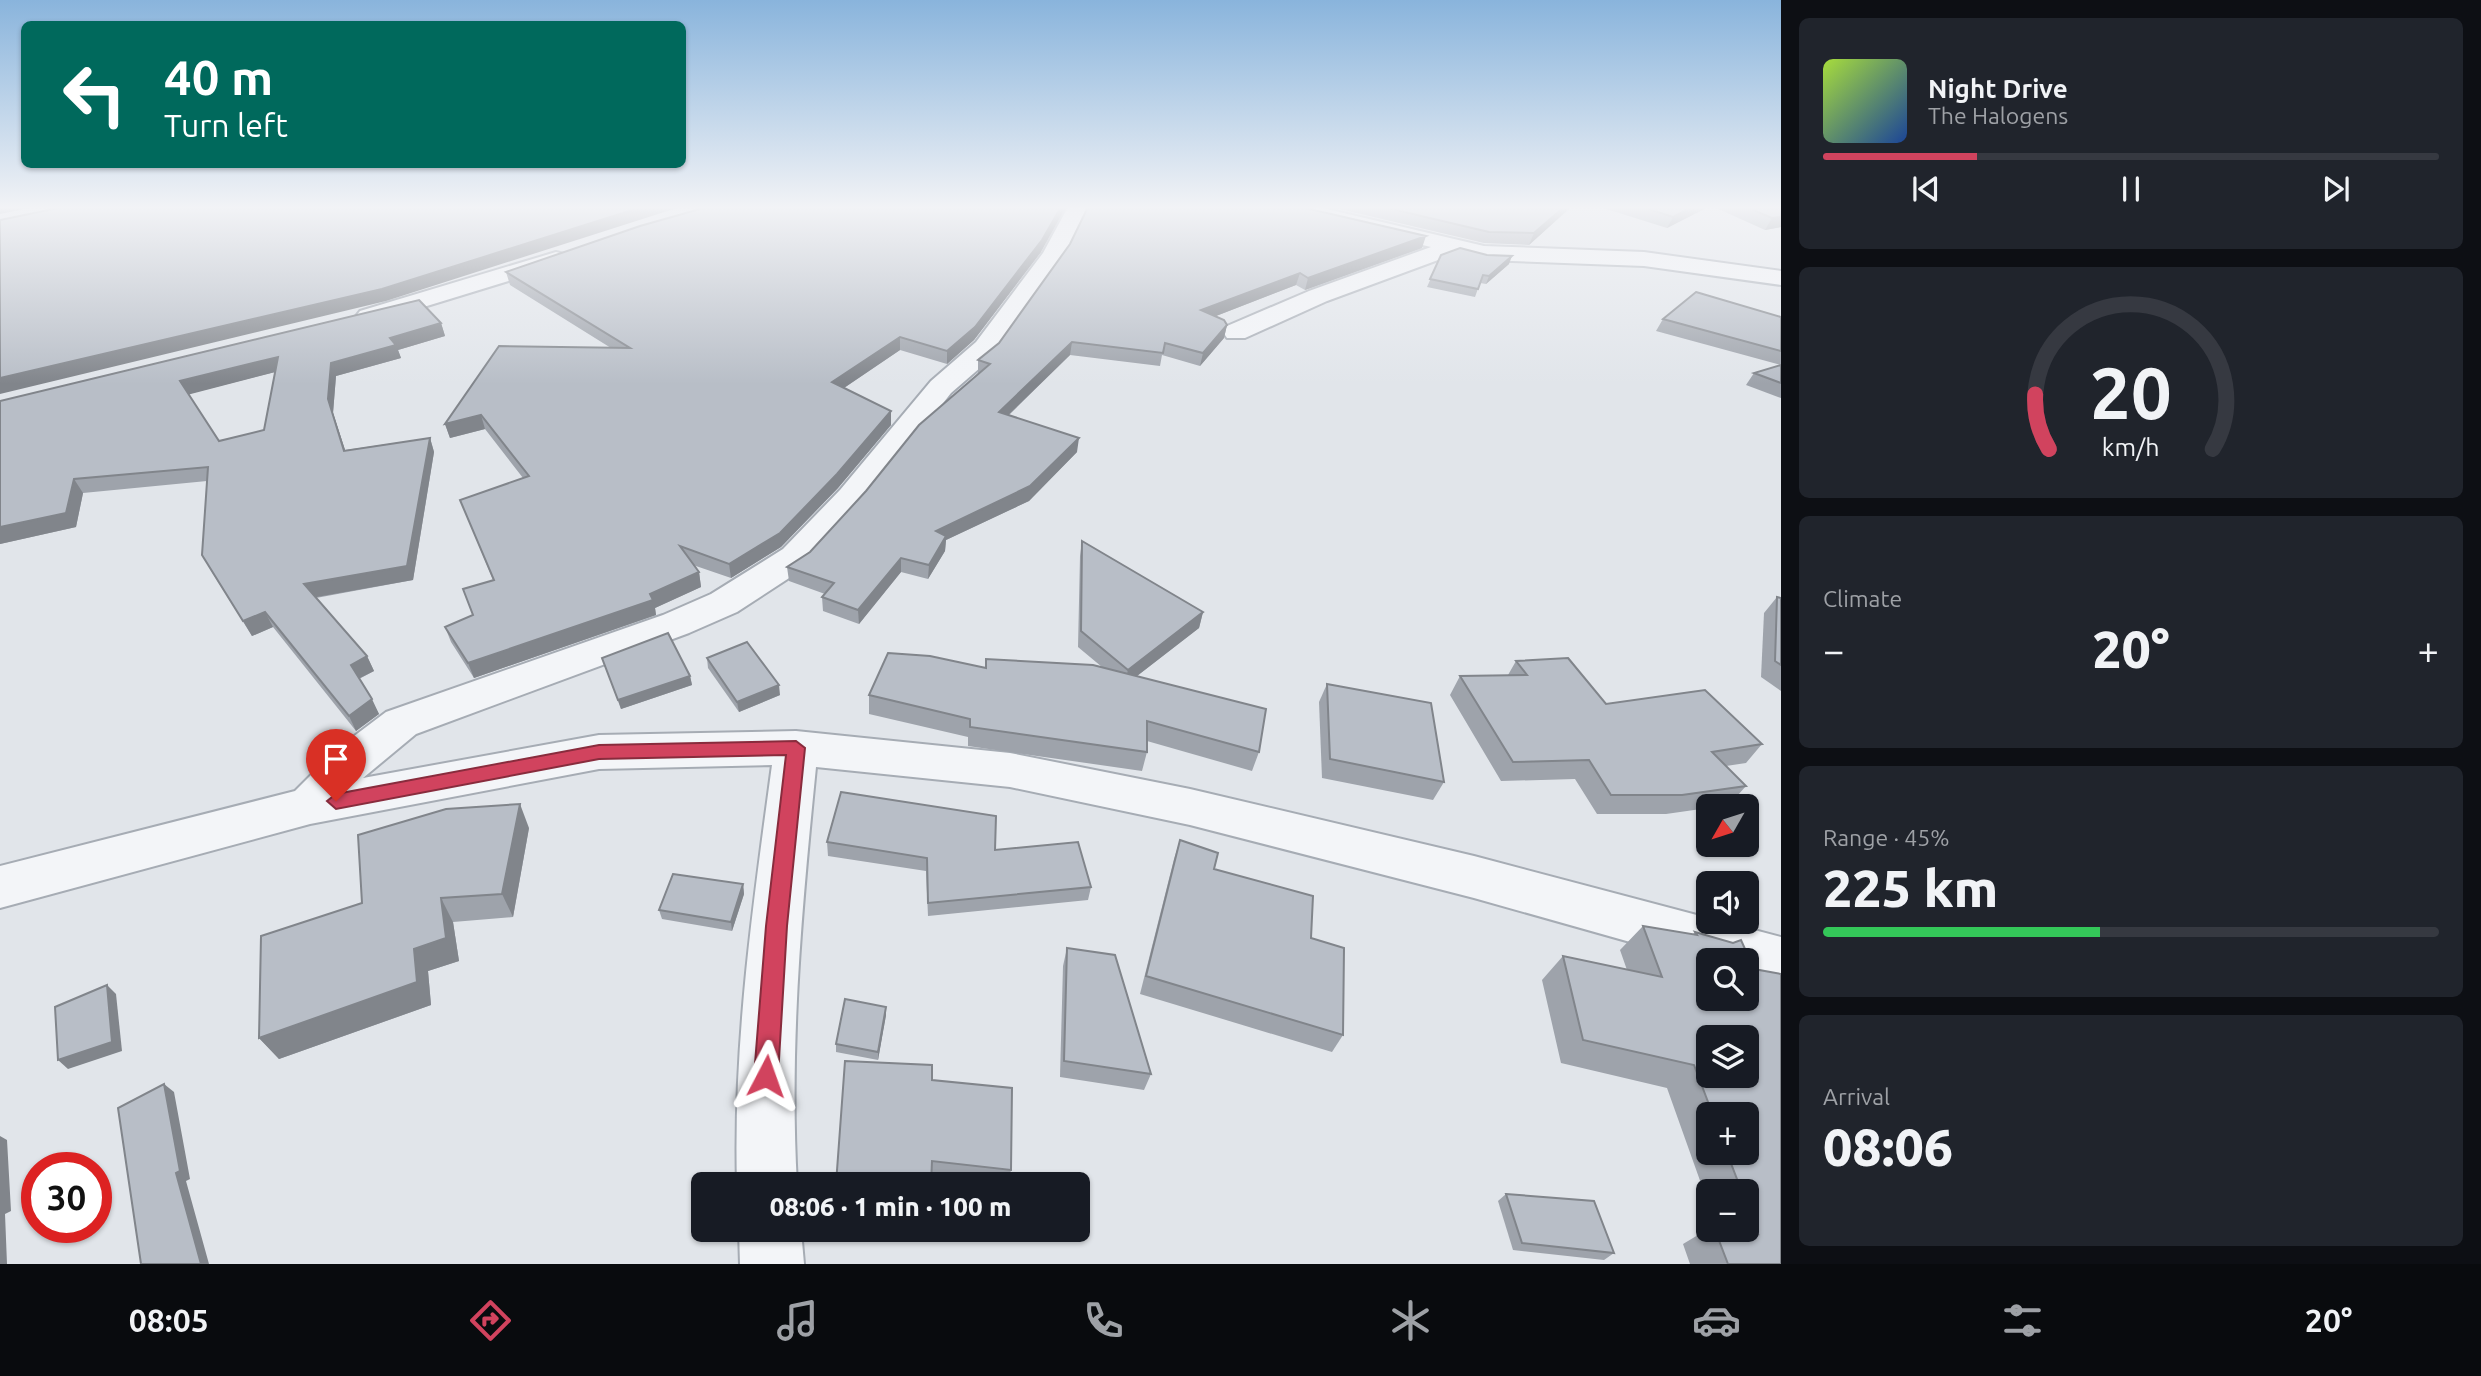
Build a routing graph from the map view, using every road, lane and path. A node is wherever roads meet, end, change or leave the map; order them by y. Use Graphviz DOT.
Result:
graph roads {
  1 [pos="534,266"];
  2 [pos="1045,266"];
  3 [pos="1401,266"];
  4 [pos="1694,266"];
  5 [pos="1781,278"];
  6 [pos="352,320"];
  7 [pos="1236,332"];
  8 [pos="796,748"];
  9 [pos="310,806"];
  10 [pos="0,887"];
  11 [pos="1781,961"];
  12 [pos="766,1172"];
  13 [pos="771,1242"];
  14 [pos="772,1264"];
  1 -- 6 [label="street"];
  2 -- 9 [label="street"];
  3 -- 7 [label="street"];
  4 -- 5 [label="street"];
  8 -- 9 [label="street"];
  8 -- 11 [label="street"];
  8 -- 12 [label="street"];
  9 -- 10 [label="street"];
  13 -- 14 [label="street"];
}
